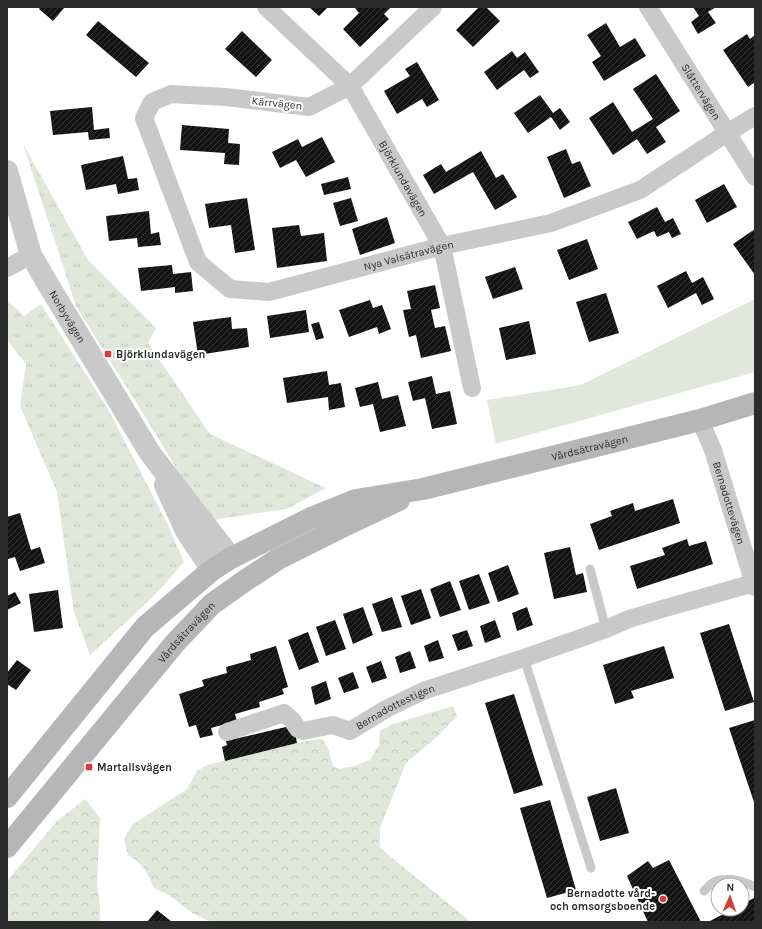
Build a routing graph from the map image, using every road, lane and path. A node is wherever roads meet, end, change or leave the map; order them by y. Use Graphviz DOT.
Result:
graph roads {
  1 [pos="266,7"];
  2 [pos="433,7"];
  3 [pos="648,7"];
  4 [pos="350,86"];
  5 [pos="755,116"];
  6 [pos="144,118"];
  7 [pos="727,133"];
  8 [pos="7,171"];
  9 [pos="755,177"];
  10 [pos="442,246"];
  11 [pos="31,255"];
  12 [pos="7,268"];
  13 [pos="472,388"];
  14 [pos="755,403"];
  15 [pos="700,420"];
  16 [pos="150,453"];
  17 [pos="423,489"];
  18 [pos="232,558"];
  19 [pos="212,570"];
  20 [pos="590,570"];
  21 [pos="246,580"];
  22 [pos="754,585"];
  23 [pos="226,593"];
  24 [pos="606,629"];
  25 [pos="524,658"];
  26 [pos="227,732"];
  27 [pos="7,796"];
  28 [pos="7,847"];
  29 [pos="591,868"];
  30 [pos="755,887"];
  31 [pos="704,890"];
  1 -- 4 [label="street, Björklundavägen"];
  2 -- 4 [label="street, Kärrvägen"];
  3 -- 7 [label="street, Slåttervägen"];
  4 -- 6 [label="street, Kärrvägen"];
  4 -- 10 [label="street, Björklundavägen"];
  5 -- 7 [label="street, Nya Valsätravägen"];
  6 -- 10 [label="street, Nya Valsätravägen"];
  7 -- 9 [label="street, Slåttervägen"];
  7 -- 10 [label="street, Nya Valsätravägen"];
  8 -- 11 [label="street, Norbyvägen"];
  10 -- 13 [label="street, Björklundavägen"];
  11 -- 12 [label="street"];
  11 -- 16 [label="street, Norbyvägen"];
  14 -- 15 [label="main road, Vårdsätravägen"];
  15 -- 17 [label="main road, Vårdsätravägen"];
  15 -- 22 [label="street, Bernadottevägen"];
  16 -- 18 [label="street, Norbyvägen"];
  16 -- 19 [label="street, Norbyvägen"];
  17 -- 18 [label="main road, Vårdsätravägen"];
  17 -- 21 [label="main road, Vårdsätravägen"];
  18 -- 19 [label="main road, Vårdsätravägen"];
  18 -- 21 [label="main road"];
  19 -- 23 [label="main road"];
  19 -- 27 [label="main road, Vårdsätravägen"];
  20 -- 24 [label="lane"];
  21 -- 23 [label="main road, Vårdsätravägen"];
  22 -- 24 [label="street, Bernadottestigen"];
  23 -- 28 [label="main road, Vårdsätravägen"];
  24 -- 25 [label="street, Bernadottestigen"];
  25 -- 26 [label="street, Bernadottestigen"];
  25 -- 29 [label="lane"];
  30 -- 31 [label="lane"];
}
